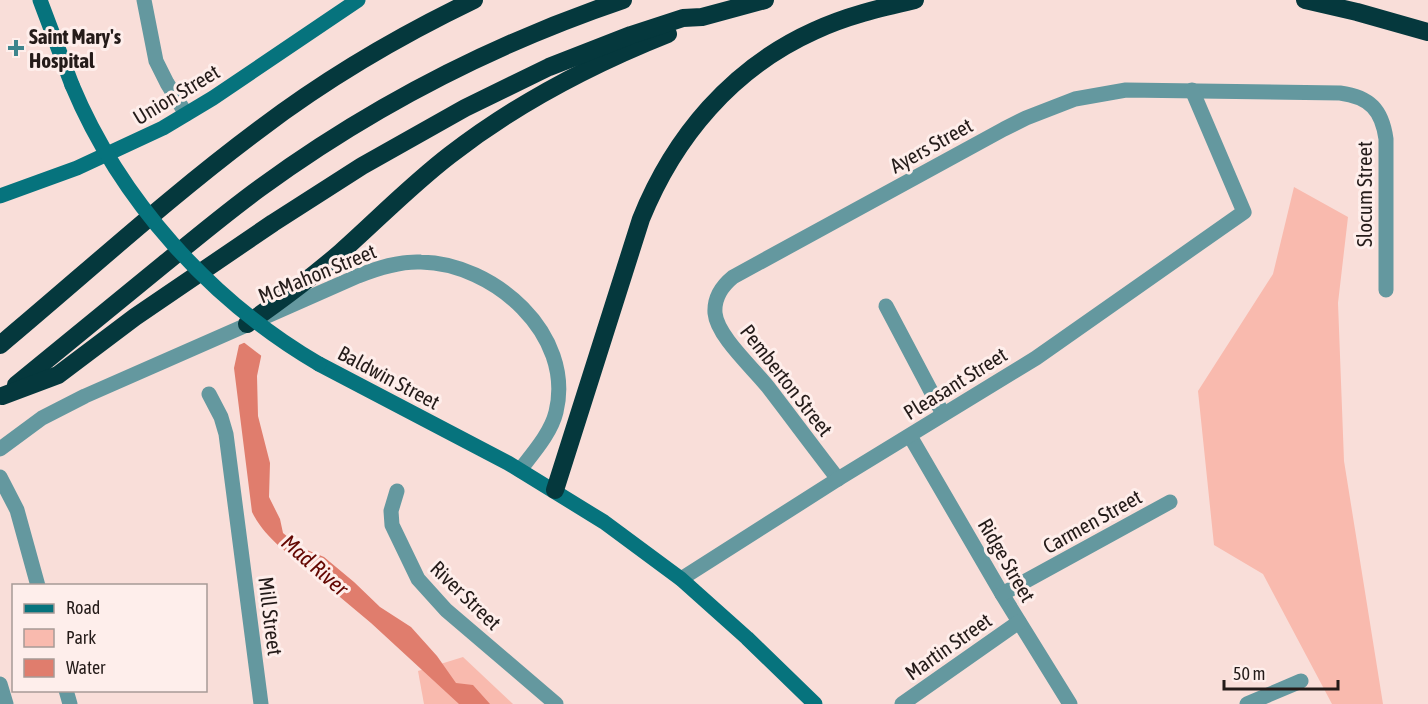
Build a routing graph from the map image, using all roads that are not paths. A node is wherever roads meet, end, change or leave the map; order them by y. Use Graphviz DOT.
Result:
graph roads {
  1 [pos="40,0"];
  2 [pos="144,0"];
  3 [pos="358,0"];
  4 [pos="474,0"];
  5 [pos="623,0"];
  6 [pos="765,0"];
  7 [pos="915,0"];
  8 [pos="1305,0"];
  9 [pos="702,17"];
  10 [pos="1428,32"];
  11 [pos="1192,90"];
  12 [pos="186,114"];
  13 [pos="0,196"];
  14 [pos="1386,290"];
  15 [pos="716,302"];
  16 [pos="886,306"];
  17 [pos="247,324"];
  18 [pos="0,345"];
  19 [pos="209,394"];
  20 [pos="1,397"];
  21 [pos="943,414"];
  22 [pos="909,436"];
  23 [pos="0,449"];
  24 [pos="520,470"];
  25 [pos="0,477"];
  26 [pos="838,479"];
  27 [pos="555,490"];
  28 [pos="397,491"];
  29 [pos="6,500"];
  30 [pos="1170,502"];
  31 [pos="681,579"];
  32 [pos="38,584"];
  33 [pos="1002,594"];
  34 [pos="1019,622"];
  35 [pos="1301,681"];
  36 [pos="0,684"];
  37 [pos="6,704"];
  38 [pos="261,704"];
  39 [pos="556,704"];
  40 [pos="816,704"];
  41 [pos="902,704"];
  42 [pos="1070,704"];
  43 [pos="1247,704"];
  1 -- 24 [label="main road, Baldwin Street, bridge"];
  2 -- 12 [label="street"];
  3 -- 12 [label="main road, Union Street"];
  4 -- 18 [label="highway"];
  5 -- 20 [label="highway"];
  6 -- 9 [label="highway"];
  7 -- 27 [label="highway"];
  8 -- 10 [label="highway"];
  9 -- 17 [label="highway"];
  9 -- 20 [label="highway"];
  11 -- 14 [label="street, Slocum Street"];
  11 -- 15 [label="street, Ayers Street"];
  11 -- 21 [label="street, Pleasant Street"];
  12 -- 13 [label="main road, Union Street"];
  15 -- 26 [label="street, Pemberton Street"];
  16 -- 21 [label="street"];
  17 -- 23 [label="street, McMahon Street"];
  17 -- 24 [label="street, McMahon Street"];
  19 -- 38 [label="street, Mill Street"];
  21 -- 22 [label="street, Pleasant Street"];
  22 -- 26 [label="street, Pleasant Street"];
  22 -- 33 [label="street, Ridge Street"];
  24 -- 27 [label="main road, Baldwin Street"];
  25 -- 29 [label="street"];
  26 -- 31 [label="street, Pleasant Street"];
  27 -- 31 [label="main road, Baldwin Street"];
  28 -- 39 [label="street, River Street"];
  29 -- 32 [label="street"];
  30 -- 33 [label="street, Carmen Street"];
  31 -- 40 [label="main road, Baldwin Street"];
  33 -- 34 [label="street, Ridge Street"];
  34 -- 41 [label="street, Martin Street"];
  34 -- 42 [label="street, Ridge Street"];
  35 -- 43 [label="street"];
  36 -- 37 [label="street"];
}
